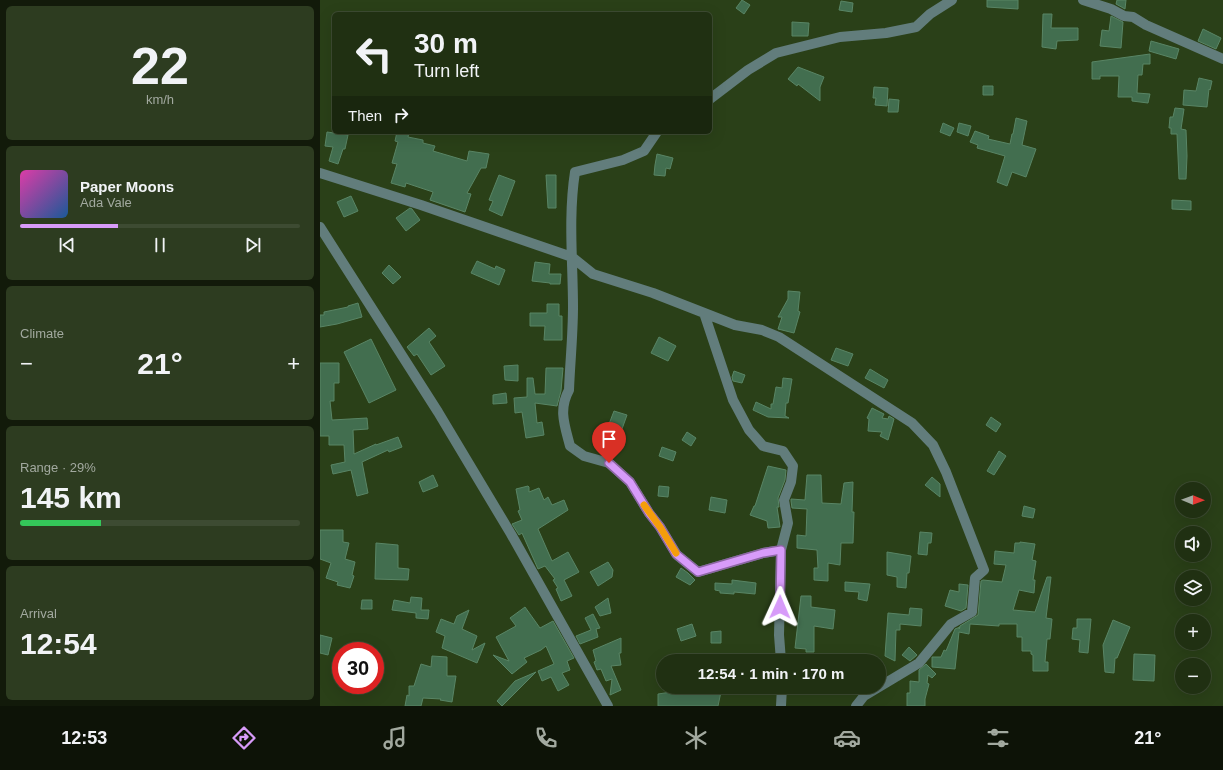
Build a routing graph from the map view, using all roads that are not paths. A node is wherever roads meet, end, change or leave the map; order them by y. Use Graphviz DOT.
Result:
graph roads {
  1 [pos="952,0"];
  2 [pos="1083,0"];
  3 [pos="1223,59"];
  4 [pos="712,97"];
  5 [pos="656,134"];
  6 [pos="320,173"];
  7 [pos="320,227"];
  8 [pos="572,256"];
  9 [pos="704,313"];
  10 [pos="781,550"];
  11 [pos="780,654"];
  12 [pos="782,694"];
  13 [pos="608,706"];
  14 [pos="781,706"];
  15 [pos="856,706"];
  1 -- 4 [label="street"];
  2 -- 3 [label="street"];
  5 -- 8 [label="street"];
  6 -- 8 [label="street"];
  7 -- 13 [label="street"];
  8 -- 9 [label="street"];
  8 -- 10 [label="street"];
  9 -- 10 [label="street"];
  9 -- 15 [label="street"];
  10 -- 11 [label="street"];
  12 -- 14 [label="street"];
}
